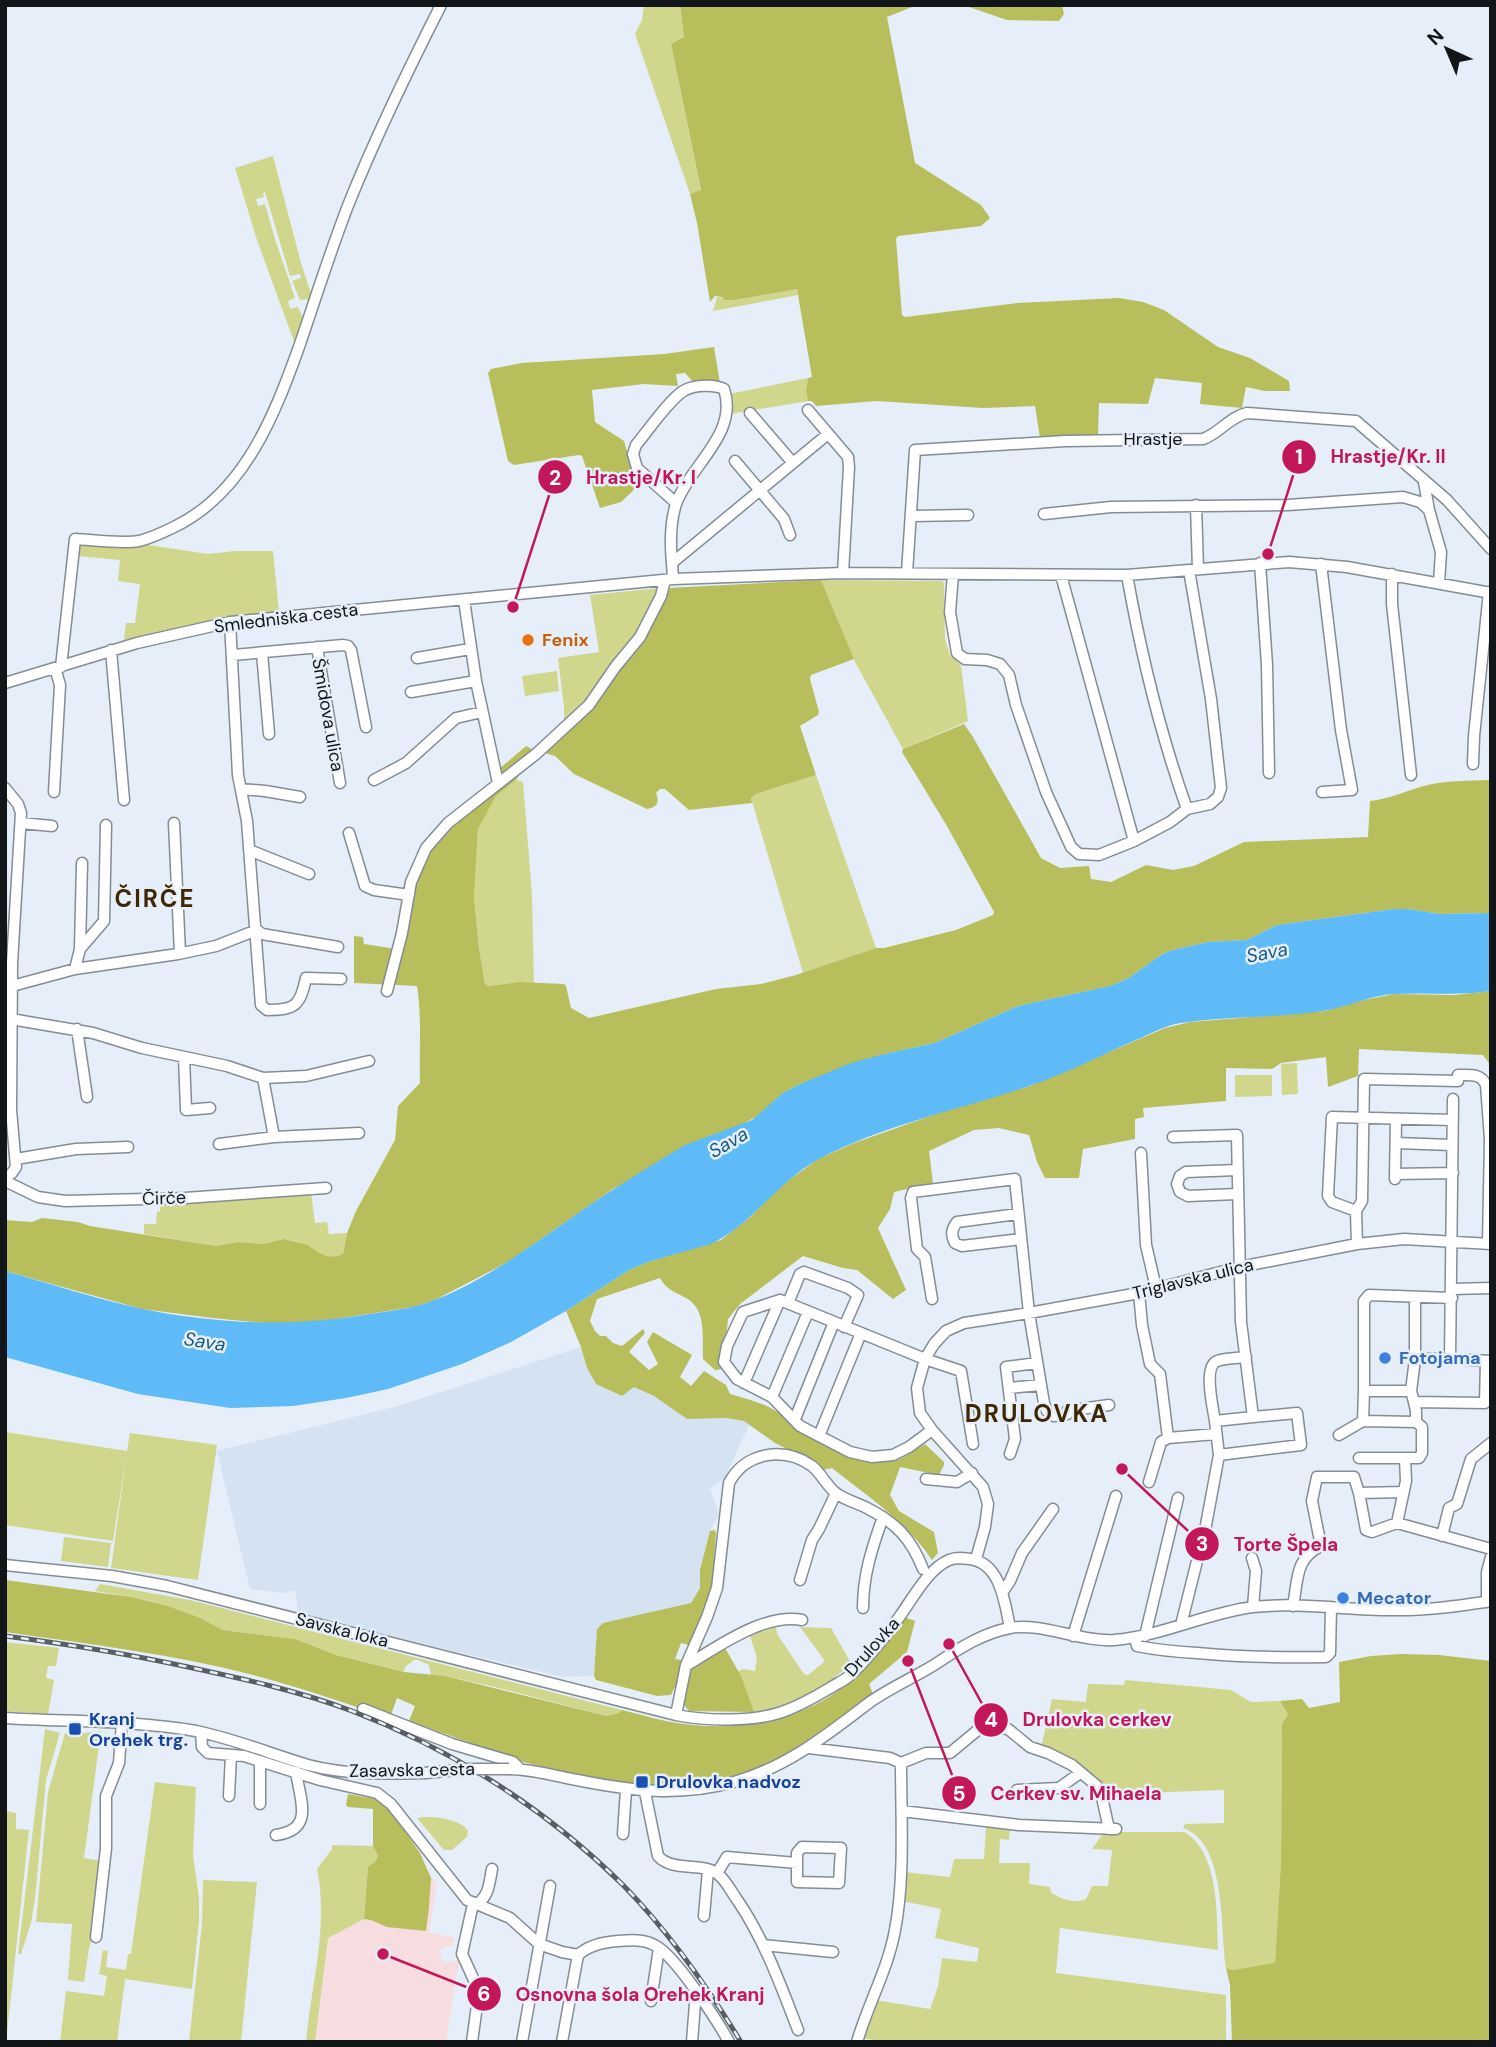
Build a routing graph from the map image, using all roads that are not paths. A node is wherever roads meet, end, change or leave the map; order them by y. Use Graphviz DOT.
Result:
graph roads {
  1 [pos="441,5"];
  2 [pos="808,410"];
  3 [pos="750,413"];
  4 [pos="828,434"];
  5 [pos="735,461"];
  6 [pos="793,463"];
  7 [pos="1424,482"];
  8 [pos="760,491"];
  9 [pos="676,503"];
  10 [pos="1196,505"];
  11 [pos="1429,510"];
  12 [pos="1044,514"];
  13 [pos="968,515"];
  14 [pos="912,516"];
  15 [pos="790,536"];
  16 [pos="1491,550"];
  17 [pos="672,563"];
  18 [pos="1260,564"];
  19 [pos="1321,564"];
  20 [pos="1194,569"];
  21 [pos="843,573"];
  22 [pos="907,573"];
  23 [pos="953,574"];
  24 [pos="1392,574"];
  25 [pos="1061,575"];
  26 [pos="1127,575"];
  27 [pos="669,580"];
  28 [pos="1440,583"];
  29 [pos="1490,592"];
  30 [pos="464,600"];
  31 [pos="230,622"];
  32 [pos="317,648"];
  33 [pos="470,649"];
  34 [pos="111,650"];
  35 [pos="262,653"];
  36 [pos="233,655"];
  37 [pos="417,658"];
  38 [pos="58,668"];
  39 [pos="476,681"];
  40 [pos="5,683"];
  41 [pos="411,691"];
  42 [pos="482,712"];
  43 [pos="366,727"];
  44 [pos="269,734"];
  45 [pos="1473,764"];
  46 [pos="1269,773"];
  47 [pos="1411,775"];
  48 [pos="374,780"];
  49 [pos="340,783"];
  50 [pos="498,783"];
  51 [pos="5,788"];
  52 [pos="241,789"];
  53 [pos="54,792"];
  54 [pos="1322,792"];
  55 [pos="300,797"];
  56 [pos="124,800"];
  57 [pos="1187,809"];
  58 [pos="21,823"];
  59 [pos="174,823"];
  60 [pos="106,825"];
  61 [pos="52,826"];
  62 [pos="349,832"];
  63 [pos="1134,841"];
  64 [pos="249,850"];
  65 [pos="82,863"];
  66 [pos="309,874"];
  67 [pos="409,895"];
  68 [pos="257,930"];
  69 [pos="338,947"];
  70 [pos="79,949"];
  71 [pos="180,953"];
  72 [pos="75,969"];
  73 [pos="341,979"];
  74 [pos="12,986"];
  75 [pos="387,991"];
  76 [pos="12,1019"];
  77 [pos="77,1029"];
  78 [pos="184,1057"];
  79 [pos="369,1061"];
  80 [pos="263,1078"];
  81 [pos="87,1097"];
  82 [pos="1453,1099"];
  83 [pos="210,1108"];
  84 [pos="1363,1118"];
  85 [pos="1396,1120"];
  86 [pos="1453,1120"];
  87 [pos="359,1133"];
  88 [pos="274,1137"];
  89 [pos="1173,1137"];
  90 [pos="1396,1143"];
  91 [pos="219,1144"];
  92 [pos="1452,1145"];
  93 [pos="128,1147"];
  94 [pos="1141,1153"];
  95 [pos="16,1159"];
  96 [pos="1237,1170"];
  97 [pos="1453,1173"];
  98 [pos="5,1179"];
  99 [pos="326,1188"];
  100 [pos="1237,1194"];
  101 [pos="1356,1211"];
  102 [pos="1018,1214"];
  103 [pos="1021,1239"];
  104 [pos="1452,1241"];
  105 [pos="1357,1244"];
  106 [pos="1489,1244"];
  107 [pos="1240,1267"];
  108 [pos="1156,1287"];
  109 [pos="1491,1288"];
  110 [pos="1139,1293"];
  111 [pos="1452,1293"];
  112 [pos="1415,1297"];
  113 [pos="932,1299"];
  114 [pos="784,1302"];
  115 [pos="808,1312"];
  116 [pos="1029,1314"];
  117 [pos="834,1322"];
  118 [pos="844,1326"];
  119 [pos="861,1333"];
  120 [pos="1246,1357"];
  121 [pos="925,1359"];
  122 [pos="1415,1359"];
  123 [pos="1450,1359"];
  124 [pos="1488,1362"];
  125 [pos="1037,1363"];
  126 [pos="744,1383"];
  127 [pos="1041,1385"];
  128 [pos="1009,1388"];
  129 [pos="1364,1391"];
  130 [pos="1412,1396"];
  131 [pos="772,1397"];
  132 [pos="1488,1404"];
  133 [pos="1109,1405"];
  134 [pos="1253,1417"];
  135 [pos="795,1419"];
  136 [pos="1215,1420"];
  137 [pos="1363,1421"];
  138 [pos="1416,1422"];
  139 [pos="932,1430"];
  140 [pos="1216,1434"];
  141 [pos="1339,1435"];
  142 [pos="819,1436"];
  143 [pos="1168,1438"];
  144 [pos="1491,1443"];
  145 [pos="972,1444"];
  146 [pos="1010,1454"];
  147 [pos="1219,1455"];
  148 [pos="1359,1458"];
  149 [pos="1405,1459"];
  150 [pos="972,1473"];
  151 [pos="926,1479"];
  152 [pos="1149,1482"];
  153 [pos="1403,1492"];
  154 [pos="836,1493"];
  155 [pos="1359,1493"];
  156 [pos="1116,1496"];
  157 [pos="1178,1498"];
  158 [pos="1053,1509"];
  159 [pos="883,1517"];
  160 [pos="1397,1523"];
  161 [pos="1442,1536"];
  162 [pos="1491,1549"];
  163 [pos="1491,1557"];
  164 [pos="1252,1558"];
  165 [pos="976,1559"];
  166 [pos="5,1564"];
  167 [pos="923,1569"];
  168 [pos="800,1580"];
  169 [pos="1002,1593"];
  170 [pos="1489,1601"];
  171 [pos="1293,1606"];
  172 [pos="1253,1607"];
  173 [pos="1331,1607"];
  174 [pos="863,1608"];
  175 [pos="802,1620"];
  176 [pos="1181,1625"];
  177 [pos="1010,1628"];
  178 [pos="1073,1636"];
  179 [pos="1140,1637"];
  180 [pos="686,1665"];
  181 [pos="363,1709"];
  182 [pos="676,1715"];
  183 [pos="5,1718"];
  184 [pos="122,1722"];
  185 [pos="201,1732"];
  186 [pos="809,1748"];
  187 [pos="231,1755"];
  188 [pos="260,1761"];
  189 [pos="901,1763"];
  190 [pos="515,1769"];
  191 [pos="296,1772"];
  192 [pos="1080,1773"];
  193 [pos="626,1790"];
  194 [pos="1017,1790"];
  195 [pos="645,1791"];
  196 [pos="229,1796"];
  197 [pos="260,1804"];
  198 [pos="902,1811"];
  199 [pos="623,1834"];
  200 [pos="276,1835"];
  201 [pos="797,1863"];
  202 [pos="492,1869"];
  203 [pos="712,1871"];
  204 [pos="550,1886"];
  205 [pos="474,1904"];
  206 [pos="704,1916"];
  207 [pos="96,1937"];
  208 [pos="539,1944"];
  209 [pos="763,1945"];
  210 [pos="659,1948"];
  211 [pos="833,1952"];
  212 [pos="578,1955"];
  213 [pos="696,1991"];
  214 [pos="652,2001"];
  215 [pos="798,2030"];
  216 [pos="472,2042"];
  217 [pos="522,2042"];
  218 [pos="562,2042"];
  219 [pos="692,2042"];
  220 [pos="729,2042"];
  221 [pos="857,2042"];
  1 -- 38 [label="street"];
  2 -- 4 [label="street"];
  3 -- 6 [label="street"];
  4 -- 6 [label="street"];
  4 -- 21 [label="street"];
  5 -- 8 [label="street"];
  6 -- 8 [label="street"];
  7 -- 11 [label="street"];
  7 -- 14 [label="street, Hrastje"];
  7 -- 16 [label="street, Hrastje"];
  8 -- 15 [label="street"];
  8 -- 17 [label="street"];
  9 -- 9 [label="street"];
  9 -- 17 [label="street"];
  10 -- 11 [label="street"];
  10 -- 12 [label="street"];
  10 -- 20 [label="street"];
  11 -- 28 [label="street"];
  13 -- 14 [label="street"];
  14 -- 22 [label="street, Hrastje"];
  17 -- 27 [label="street"];
  18 -- 19 [label="street, Smledniška cesta"];
  18 -- 20 [label="street, Smledniška cesta"];
  18 -- 46 [label="street"];
  19 -- 24 [label="street, Smledniška cesta"];
  19 -- 54 [label="street"];
  20 -- 26 [label="street, Smledniška cesta"];
  20 -- 57 [label="street"];
  21 -- 22 [label="street, Smledniška cesta"];
  21 -- 27 [label="street, Smledniška cesta"];
  22 -- 23 [label="street, Smledniška cesta"];
  23 -- 25 [label="street, Smledniška cesta"];
  23 -- 63 [label="street"];
  24 -- 28 [label="street, Smledniška cesta"];
  24 -- 47 [label="street"];
  25 -- 26 [label="street, Smledniška cesta"];
  25 -- 63 [label="street"];
  26 -- 57 [label="street"];
  27 -- 30 [label="street, Smledniška cesta"];
  27 -- 50 [label="street"];
  28 -- 29 [label="street, Smledniška cesta"];
  29 -- 45 [label="street"];
  30 -- 31 [label="street, Smledniška cesta"];
  30 -- 33 [label="street"];
  31 -- 34 [label="street, Smledniška cesta"];
  31 -- 36 [label="street"];
  32 -- 35 [label="street, Šmidova ulica"];
  32 -- 43 [label="street, Šmidova ulica"];
  32 -- 49 [label="street, Šmidova ulica"];
  33 -- 37 [label="street"];
  33 -- 39 [label="street"];
  34 -- 38 [label="street, Smledniška cesta"];
  34 -- 56 [label="street"];
  35 -- 36 [label="street, Šmidova ulica"];
  35 -- 44 [label="street"];
  36 -- 52 [label="street"];
  38 -- 40 [label="street, Smledniška cesta"];
  38 -- 53 [label="street"];
  39 -- 41 [label="street"];
  39 -- 42 [label="street"];
  42 -- 48 [label="street"];
  42 -- 50 [label="street"];
  50 -- 67 [label="street"];
  51 -- 58 [label="street"];
  52 -- 55 [label="street"];
  52 -- 64 [label="street"];
  57 -- 63 [label="street"];
  58 -- 61 [label="street"];
  58 -- 74 [label="street"];
  59 -- 71 [label="street"];
  60 -- 70 [label="street"];
  62 -- 67 [label="street"];
  64 -- 66 [label="street"];
  64 -- 68 [label="street"];
  65 -- 70 [label="street"];
  67 -- 75 [label="street"];
  68 -- 69 [label="street"];
  68 -- 71 [label="street"];
  68 -- 73 [label="street"];
  70 -- 72 [label="street"];
  71 -- 72 [label="street"];
  72 -- 74 [label="street"];
  74 -- 76 [label="street"];
  76 -- 77 [label="street"];
  76 -- 95 [label="street"];
  77 -- 78 [label="street"];
  77 -- 81 [label="street"];
  78 -- 80 [label="street"];
  78 -- 83 [label="street"];
  79 -- 80 [label="street"];
  80 -- 88 [label="street"];
  82 -- 86 [label="street"];
  84 -- 85 [label="street"];
  84 -- 101 [label="street"];
  84 -- 101 [label="street"];
  84 -- 106 [label="street"];
  85 -- 86 [label="street"];
  85 -- 90 [label="street"];
  86 -- 92 [label="street"];
  87 -- 88 [label="street"];
  88 -- 91 [label="street"];
  89 -- 96 [label="street"];
  90 -- 92 [label="street"];
  90 -- 97 [label="street"];
  92 -- 97 [label="street"];
  93 -- 95 [label="street"];
  94 -- 108 [label="street"];
  95 -- 98 [label="street"];
  96 -- 100 [label="street"];
  96 -- 100 [label="street"];
  97 -- 104 [label="street"];
  98 -- 99 [label="street, Čirče"];
  100 -- 107 [label="street"];
  101 -- 105 [label="street"];
  102 -- 103 [label="street"];
  102 -- 103 [label="street"];
  102 -- 113 [label="street"];
  103 -- 116 [label="street"];
  104 -- 105 [label="street, Triglavska ulica"];
  104 -- 106 [label="street, Triglavska ulica"];
  104 -- 111 [label="street"];
  105 -- 107 [label="street, Triglavska ulica"];
  107 -- 108 [label="street, Triglavska ulica"];
  107 -- 120 [label="street"];
  108 -- 110 [label="street, Triglavska ulica"];
  109 -- 111 [label="street"];
  110 -- 116 [label="street, Triglavska ulica"];
  110 -- 143 [label="street"];
  111 -- 112 [label="street"];
  111 -- 123 [label="street"];
  112 -- 122 [label="street"];
  112 -- 129 [label="street"];
  114 -- 115 [label="street"];
  114 -- 118 [label="street"];
  114 -- 126 [label="street"];
  114 -- 126 [label="street"];
  115 -- 117 [label="street"];
  115 -- 131 [label="street"];
  116 -- 121 [label="street, Triglavska ulica"];
  116 -- 125 [label="street"];
  117 -- 118 [label="street"];
  117 -- 135 [label="street"];
  118 -- 119 [label="street"];
  119 -- 121 [label="street"];
  119 -- 142 [label="street"];
  120 -- 134 [label="street"];
  120 -- 136 [label="street"];
  121 -- 139 [label="street, Triglavska ulica"];
  121 -- 145 [label="street"];
  122 -- 123 [label="street"];
  122 -- 130 [label="street"];
  123 -- 124 [label="street"];
  124 -- 132 [label="street"];
  125 -- 127 [label="street"];
  125 -- 128 [label="street"];
  126 -- 131 [label="street"];
  127 -- 128 [label="street"];
  127 -- 133 [label="street"];
  128 -- 146 [label="street"];
  129 -- 130 [label="street"];
  129 -- 137 [label="street"];
  130 -- 132 [label="street"];
  130 -- 138 [label="street"];
  131 -- 135 [label="street"];
  134 -- 136 [label="street"];
  134 -- 147 [label="street"];
  135 -- 142 [label="street"];
  136 -- 140 [label="street"];
  137 -- 138 [label="street"];
  137 -- 141 [label="street"];
  138 -- 149 [label="street"];
  139 -- 142 [label="street"];
  139 -- 150 [label="street"];
  140 -- 143 [label="street"];
  140 -- 147 [label="street"];
  143 -- 152 [label="street"];
  144 -- 161 [label="street"];
  147 -- 176 [label="street"];
  148 -- 149 [label="street"];
  149 -- 153 [label="street"];
  150 -- 151 [label="street"];
  150 -- 165 [label="street"];
  153 -- 155 [label="street"];
  153 -- 160 [label="street"];
  154 -- 159 [label="street"];
  154 -- 168 [label="street"];
  154 -- 180 [label="street"];
  155 -- 160 [label="street"];
  155 -- 171 [label="street"];
  156 -- 178 [label="street"];
  157 -- 179 [label="street"];
  158 -- 169 [label="street"];
  159 -- 167 [label="street"];
  159 -- 174 [label="street, Drulovka"];
  160 -- 161 [label="street"];
  161 -- 162 [label="street"];
  163 -- 170 [label="street"];
  164 -- 172 [label="street"];
  165 -- 169 [label="street"];
  165 -- 182 [label="street, Drulovka"];
  166 -- 182 [label="street, Savska loka"];
  169 -- 177 [label="street"];
  170 -- 173 [label="street, Drulovka"];
  171 -- 172 [label="street, Drulovka"];
  171 -- 173 [label="street, Drulovka"];
  172 -- 176 [label="street, Drulovka"];
  173 -- 179 [label="street, Drulovka"];
  175 -- 180 [label="street"];
  176 -- 179 [label="street, Drulovka"];
  177 -- 178 [label="street, Drulovka"];
  177 -- 186 [label="street, Drulovka"];
  178 -- 179 [label="street, Drulovka"];
  180 -- 182 [label="street"];
  181 -- 190 [label="street"];
  183 -- 184 [label="street, Zasavska cesta"];
  184 -- 185 [label="street, Zasavska cesta"];
  184 -- 207 [label="street"];
  185 -- 187 [label="street, Zasavska cesta"];
  185 -- 190 [label="street, Zasavska cesta, bridge"];
  186 -- 189 [label="street"];
  186 -- 195 [label="street, Drulovka"];
  187 -- 188 [label="street, Zasavska cesta"];
  187 -- 196 [label="street"];
  188 -- 191 [label="street, Zasavska cesta"];
  188 -- 197 [label="street"];
  189 -- 192 [label="street"];
  189 -- 198 [label="street"];
  190 -- 193 [label="street, Zasavska cesta"];
  191 -- 200 [label="street"];
  191 -- 205 [label="street, Zasavska cesta"];
  192 -- 194 [label="street"];
  192 -- 198 [label="street"];
  193 -- 195 [label="street, Zasavska cesta"];
  193 -- 199 [label="street"];
  195 -- 203 [label="street"];
  198 -- 221 [label="street"];
  201 -- 201 [label="street"];
  201 -- 203 [label="street"];
  202 -- 205 [label="street"];
  203 -- 206 [label="street"];
  203 -- 209 [label="street"];
  204 -- 208 [label="street"];
  205 -- 208 [label="street, Zasavska cesta"];
  205 -- 216 [label="street"];
  208 -- 212 [label="street, Zasavska cesta"];
  208 -- 217 [label="street"];
  209 -- 211 [label="street"];
  209 -- 215 [label="street"];
  210 -- 212 [label="street"];
  210 -- 213 [label="street"];
  210 -- 214 [label="street"];
  212 -- 218 [label="street"];
  213 -- 219 [label="street"];
  213 -- 220 [label="street"];
}
